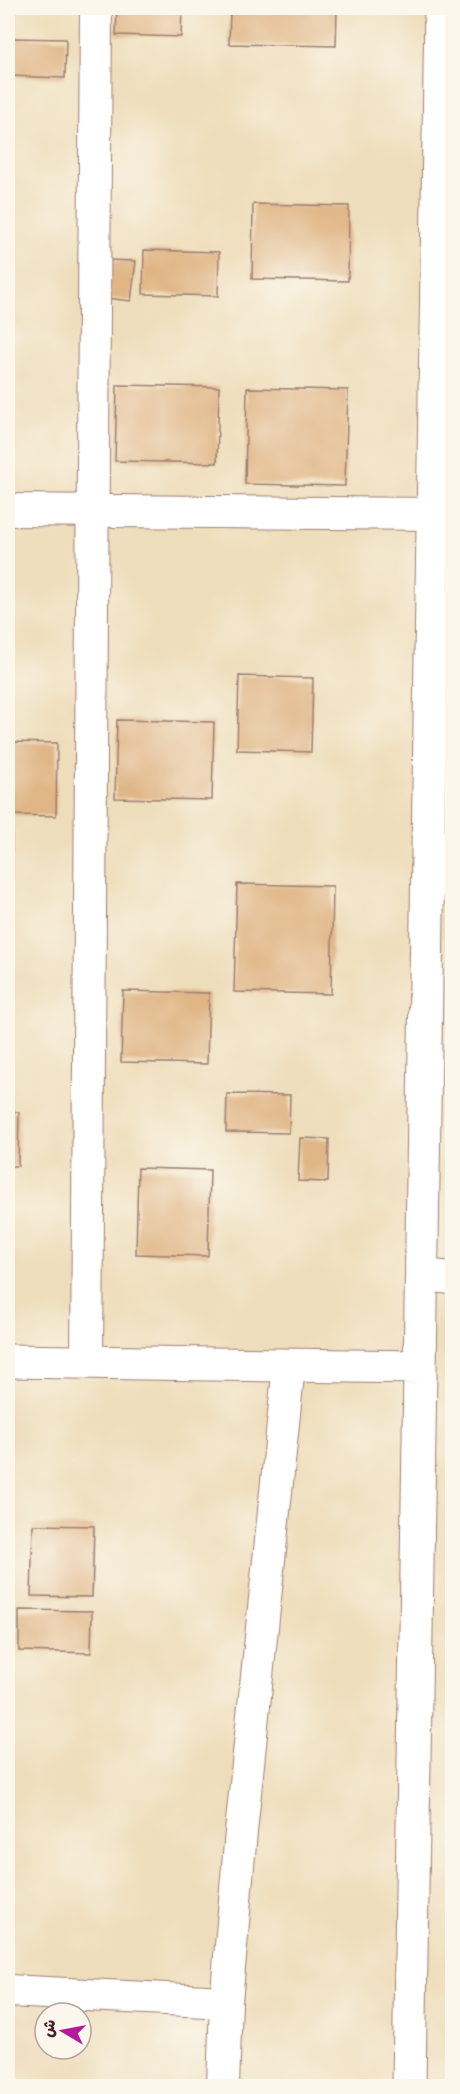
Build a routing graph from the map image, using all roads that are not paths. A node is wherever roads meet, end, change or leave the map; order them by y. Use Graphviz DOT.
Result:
graph roads {
  1 [pos="96,8"];
  2 [pos="441,8"];
  3 [pos="445,202"];
  4 [pos="8,510"];
  5 [pos="92,511"];
  6 [pos="433,514"];
  7 [pos="437,1276"];
  8 [pos="8,1361"];
  9 [pos="87,1362"];
  10 [pos="289,1365"];
  11 [pos="420,1367"];
  12 [pos="8,1991"];
  13 [pos="226,2002"];
  14 [pos="223,2086"];
  15 [pos="409,2086"];
  1 -- 5 [label="street"];
  2 -- 3 [label="street"];
  3 -- 6 [label="street"];
  4 -- 5 [label="street"];
  5 -- 6 [label="street"];
  5 -- 9 [label="street"];
  6 -- 7 [label="street"];
  7 -- 11 [label="street"];
  8 -- 9 [label="street"];
  9 -- 10 [label="street"];
  10 -- 11 [label="street"];
  10 -- 13 [label="street"];
  11 -- 15 [label="street"];
  12 -- 13 [label="street"];
  13 -- 14 [label="street"];
}
